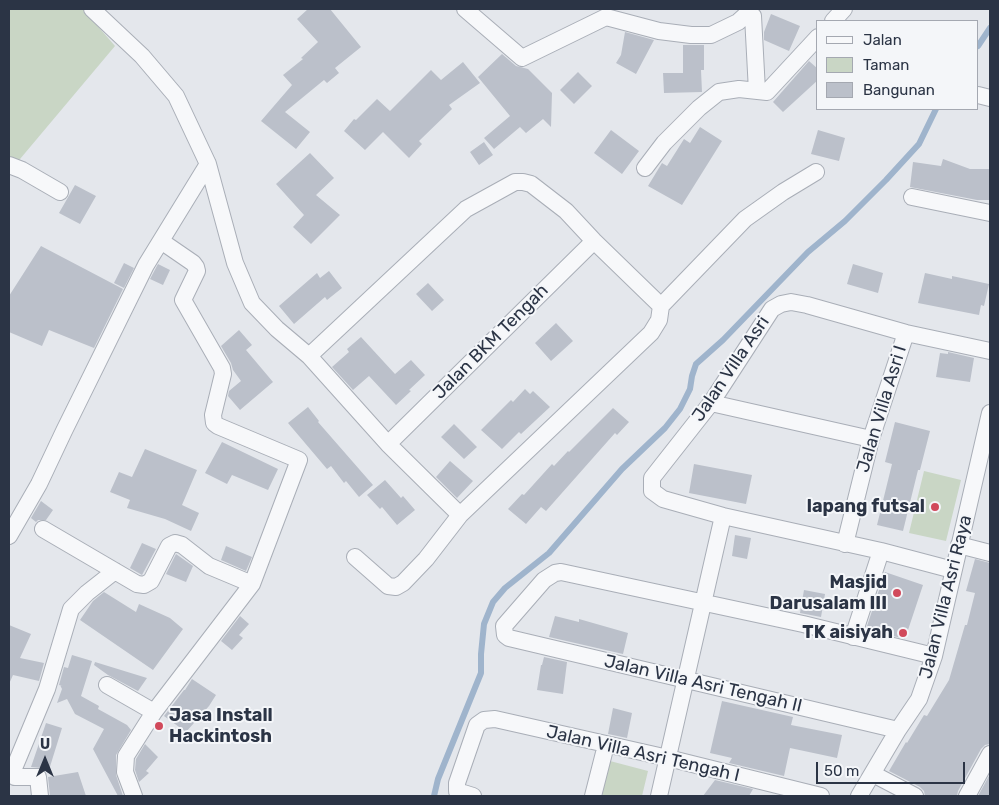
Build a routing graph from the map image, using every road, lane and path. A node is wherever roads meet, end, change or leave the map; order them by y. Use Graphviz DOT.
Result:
graph roads {
  1 [pos="92,9"];
  2 [pos="465,9"];
  3 [pos="844,9"];
  4 [pos="834,20"];
  5 [pos="816,40"];
  6 [pos="757,91"];
  7 [pos="208,164"];
  8 [pos="9,165"];
  9 [pos="645,168"];
  10 [pos="816,172"];
  11 [pos="60,192"];
  12 [pos="912,197"];
  13 [pos="990,214"];
  14 [pos="161,241"];
  15 [pos="594,241"];
  16 [pos="661,306"];
  17 [pos="906,333"];
  18 [pos="990,351"];
  19 [pos="309,356"];
  20 [pos="711,403"];
  21 [pos="990,413"];
  22 [pos="871,440"];
  23 [pos="388,444"];
  24 [pos="984,461"];
  25 [pos="460,515"];
  26 [pos="723,516"];
  27 [pos="43,529"];
  28 [pos="9,536"];
  29 [pos="845,544"];
  30 [pos="959,545"];
  31 [pos="882,551"];
  32 [pos="990,552"];
  33 [pos="355,557"];
  34 [pos="954,570"];
  35 [pos="115,571"];
  36 [pos="252,584"];
  37 [pos="702,603"];
  38 [pos="853,638"];
  39 [pos="934,656"];
  40 [pos="686,680"];
  41 [pos="107,685"];
  42 [pos="154,712"];
  43 [pos="898,730"];
  44 [pos="606,745"];
  45 [pos="990,754"];
  46 [pos="668,758"];
  47 [pos="873,774"];
  48 [pos="468,795"];
  49 [pos="40,796"];
  50 [pos="134,796"];
  51 [pos="593,796"];
  52 [pos="659,796"];
  53 [pos="820,796"];
  54 [pos="860,796"];
  55 [pos="915,796"];
  56 [pos="968,796"];
  1 -- 7 [label="street"];
  2 -- 6 [label="street"];
  3 -- 4 [label="street"];
  5 -- 6 [label="street"];
  6 -- 9 [label="street"];
  7 -- 14 [label="street"];
  7 -- 19 [label="street"];
  8 -- 11 [label="street"];
  10 -- 16 [label="street"];
  12 -- 13 [label="street"];
  14 -- 28 [label="street"];
  14 -- 36 [label="street"];
  15 -- 16 [label="street"];
  15 -- 19 [label="street"];
  15 -- 23 [label="street, Jalan BKM Tengah"];
  16 -- 25 [label="street"];
  17 -- 18 [label="street, Jalan Villa Asri"];
  17 -- 20 [label="street, Jalan Villa Asri"];
  17 -- 22 [label="street, Jalan Villa Asri I"];
  19 -- 23 [label="street"];
  20 -- 22 [label="street"];
  20 -- 26 [label="street, Jalan Villa Asri"];
  21 -- 24 [label="street, Jalan Villa Asri Raya"];
  22 -- 29 [label="street, Jalan Villa Asri I"];
  23 -- 25 [label="street"];
  24 -- 30 [label="street, Jalan Villa Asri Raya"];
  25 -- 33 [label="street"];
  26 -- 29 [label="street"];
  26 -- 37 [label="street"];
  27 -- 35 [label="street"];
  29 -- 31 [label="street"];
  30 -- 32 [label="street"];
  30 -- 34 [label="street, Jalan Villa Asri Raya"];
  31 -- 34 [label="street"];
  31 -- 38 [label="street"];
  34 -- 39 [label="street, Jalan Villa Asri Raya"];
  35 -- 36 [label="street"];
  35 -- 49 [label="street"];
  36 -- 42 [label="street"];
  37 -- 38 [label="street"];
  37 -- 40 [label="street"];
  37 -- 40 [label="street, Jalan Villa Asri Tengah II"];
  38 -- 39 [label="street"];
  39 -- 43 [label="street, Jalan Villa Asri Raya"];
  40 -- 43 [label="street, Jalan Villa Asri Tengah II"];
  40 -- 46 [label="street"];
  41 -- 42 [label="street"];
  42 -- 50 [label="street"];
  43 -- 47 [label="street, Jalan Villa Asri Raya"];
  44 -- 46 [label="street, Jalan Villa Asri Tengah I"];
  44 -- 48 [label="street, Jalan Villa Asri Tengah I"];
  44 -- 51 [label="street"];
  45 -- 56 [label="street"];
  46 -- 52 [label="street"];
  46 -- 53 [label="street, Jalan Villa Asri Tengah I"];
  47 -- 54 [label="street, Jalan Villa Asri Raya"];
  47 -- 55 [label="street"];
}
